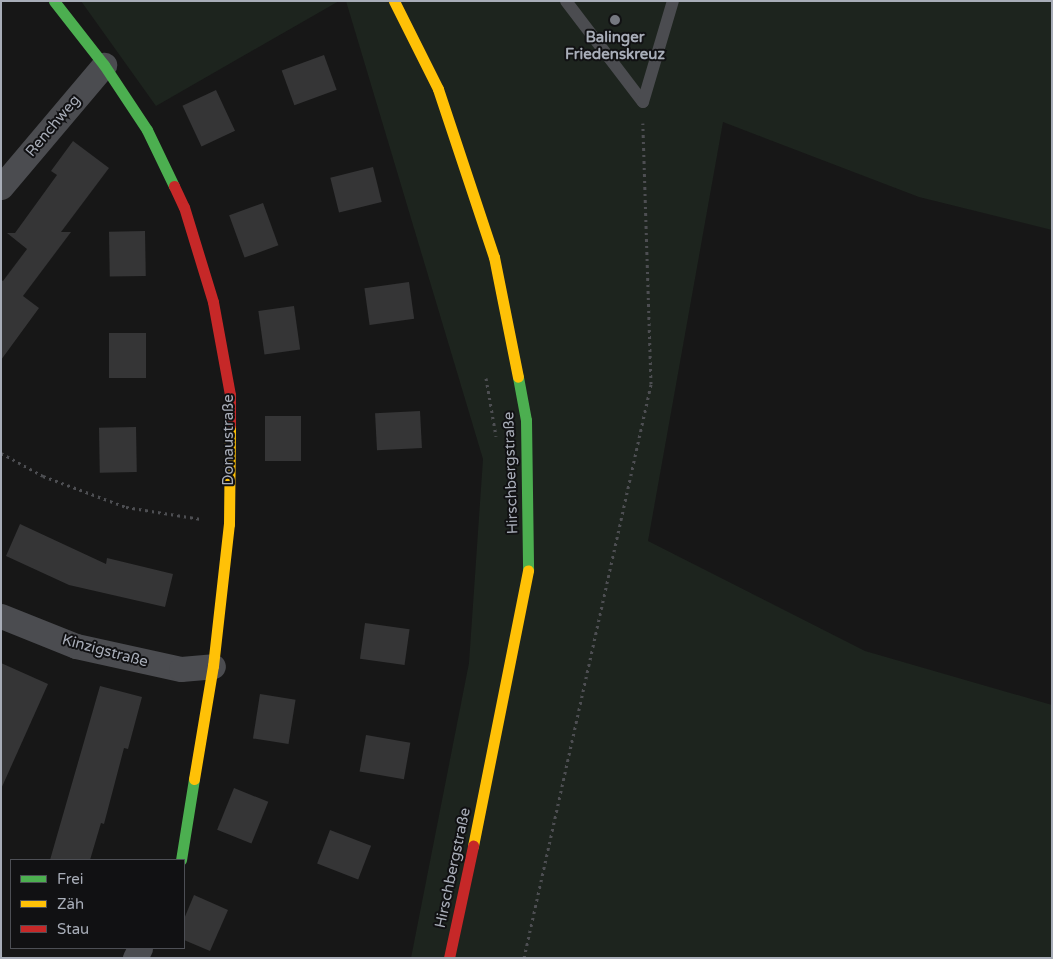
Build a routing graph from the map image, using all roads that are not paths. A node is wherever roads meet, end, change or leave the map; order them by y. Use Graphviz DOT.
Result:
graph roads {
  1 [pos="54,1"];
  2 [pos="394,1"];
  3 [pos="566,1"];
  4 [pos="673,1"];
  5 [pos="104,65"];
  6 [pos="1,187"];
  7 [pos="1,616"];
  8 [pos="213,666"];
  9 [pos="181,859"];
  10 [pos="449,958"];
  1 -- 5 [label="street, Donaustraße"];
  2 -- 10 [label="street, Hirschbergstraße"];
  3 -- 4 [label="lane"];
  5 -- 6 [label="street, Renchweg"];
  5 -- 8 [label="street, Donaustraße"];
  7 -- 8 [label="street, Kinzigstraße"];
  8 -- 9 [label="street, Donaustraße"];
}
